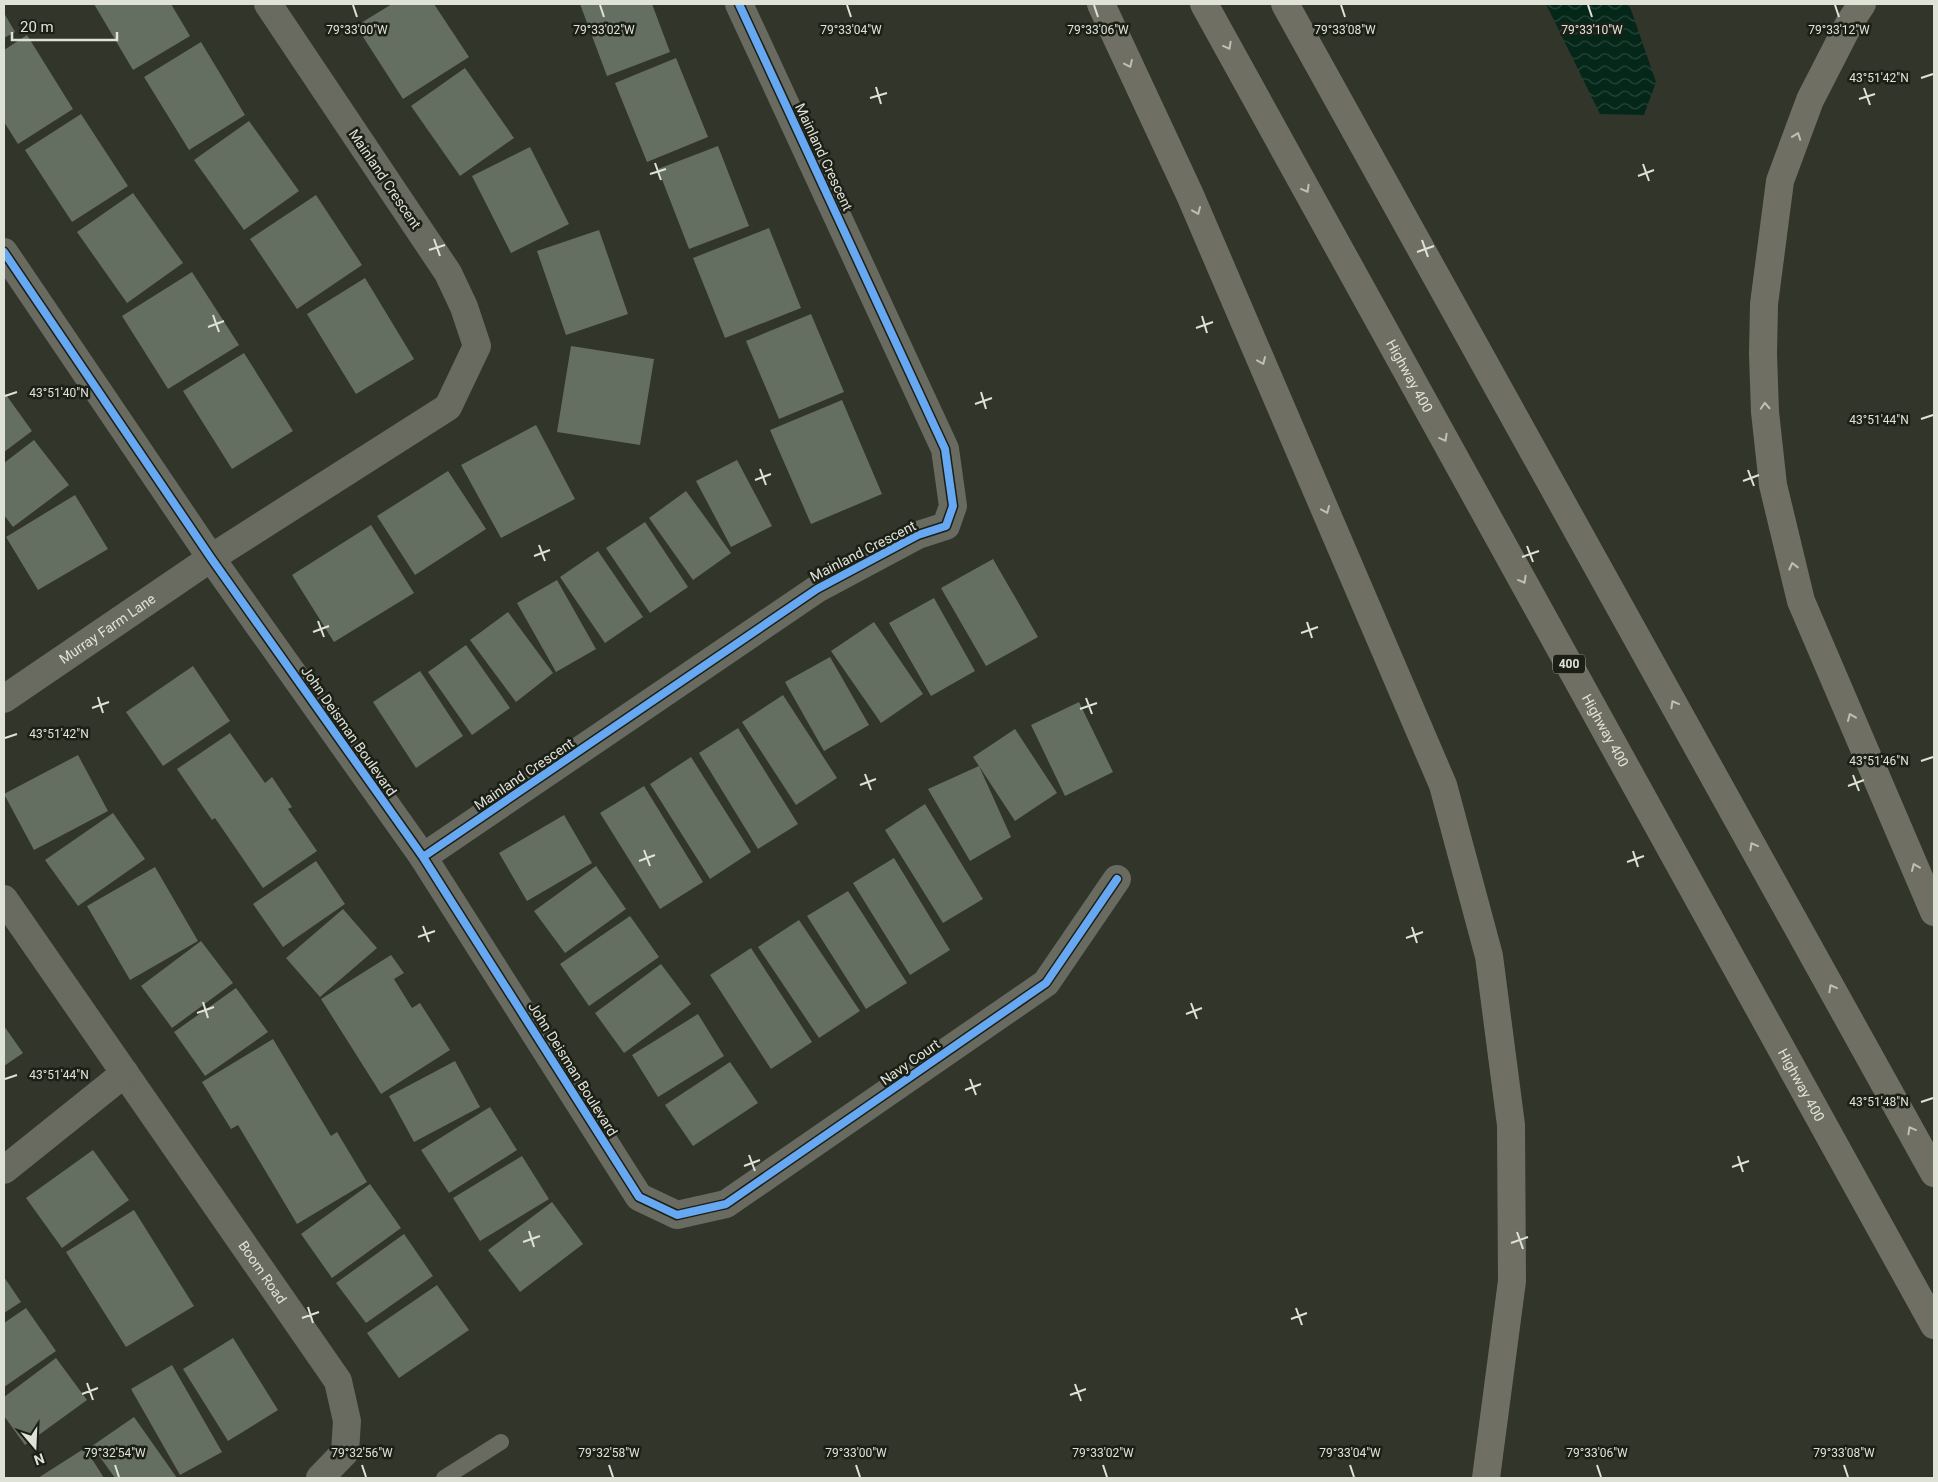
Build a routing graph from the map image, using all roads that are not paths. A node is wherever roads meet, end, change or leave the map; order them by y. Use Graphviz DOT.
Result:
graph roads {
  1 [pos="268,4"];
  2 [pos="739,4"];
  3 [pos="1101,4"];
  4 [pos="1204,4"];
  5 [pos="1285,4"];
  6 [pos="1862,4"];
  7 [pos="4,252"];
  8 [pos="210,558"];
  9 [pos="4,699"];
  10 [pos="423,858"];
  11 [pos="1117,879"];
  12 [pos="4,899"];
  13 [pos="1934,912"];
  14 [pos="126,1073"];
  15 [pos="4,1170"];
  16 [pos="1934,1173"];
  17 [pos="677,1215"];
  18 [pos="1934,1325"];
  19 [pos="501,1442"];
  20 [pos="320,1478"];
  21 [pos="444,1478"];
  22 [pos="1486,1478"];
  1 -- 8 [label="street, Mainland Crescent"];
  2 -- 10 [label="street, Mainland Crescent"];
  3 -- 22 [label="highway, one-way"];
  4 -- 18 [label="highway, Highway 400 / 400, one-way"];
  16 -- 5 [label="highway, one-way"];
  13 -- 6 [label="highway, one-way"];
  7 -- 8 [label="street, John Deisman Boulevard"];
  8 -- 9 [label="street, Murray Farm Lane"];
  8 -- 10 [label="street, John Deisman Boulevard"];
  10 -- 17 [label="street, John Deisman Boulevard"];
  11 -- 17 [label="street, Navy Court"];
  12 -- 14 [label="street, Boom Road"];
  14 -- 15 [label="street"];
  14 -- 20 [label="street, Boom Road"];
  19 -- 21 [label="lane"];
}
